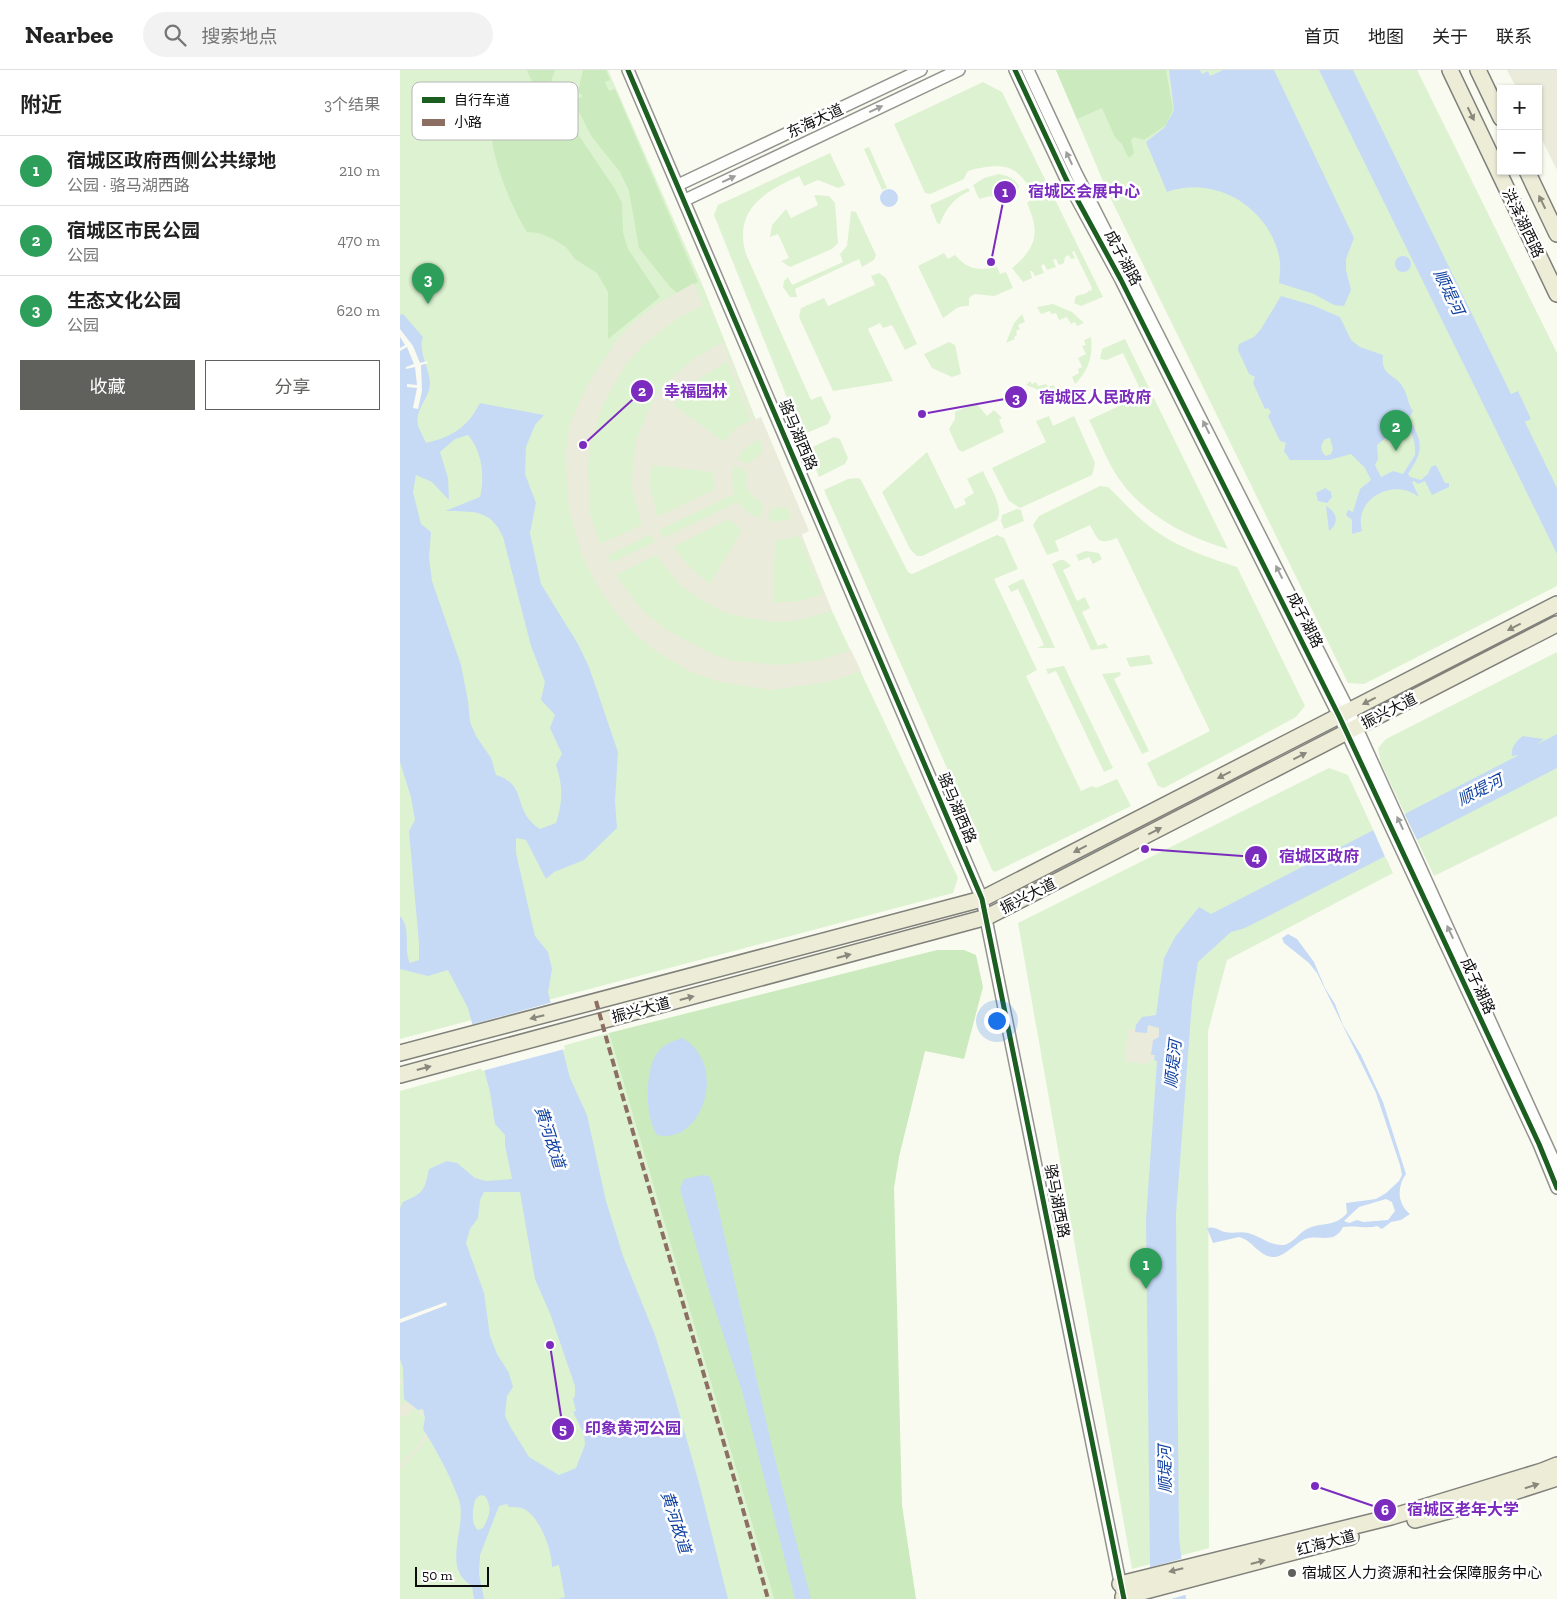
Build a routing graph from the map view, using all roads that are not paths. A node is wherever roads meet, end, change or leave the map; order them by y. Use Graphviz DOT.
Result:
graph roads {
  1 [pos="628,70"];
  2 [pos="921,70"];
  3 [pos="959,70"];
  4 [pos="1015,70"];
  5 [pos="1028,70"];
  6 [pos="1450,70"];
  7 [pos="1478,70"];
  8 [pos="1497,110"];
  9 [pos="1529,175"];
  10 [pos="678,185"];
  11 [pos="685,200"];
  12 [pos="1557,234"];
  13 [pos="1557,294"];
  14 [pos="1557,604"];
  15 [pos="1557,624"];
  16 [pos="1344,714"];
  17 [pos="1351,730"];
  18 [pos="1410,858"];
  19 [pos="982,899"];
  20 [pos="987,917"];
  21 [pos="400,1053"];
  22 [pos="400,1074"];
  23 [pos="1557,1168"];
  24 [pos="1557,1188"];
  25 [pos="1557,1465"];
  26 [pos="1557,1478"];
  27 [pos="1212,1567"];
  28 [pos="1122,1593"];
  1 -- 10 [label="street, 骆马湖西路"];
  2 -- 10 [label="street, 东海大道"];
  11 -- 3 [label="street, 东海大道, one-way"];
  4 -- 16 [label="street, 成子湖路"];
  16 -- 5 [label="street, 成子湖路, one-way"];
  6 -- 13 [label="main road, 洪泽湖西路, one-way"];
  7 -- 8 [label="main road"];
  12 -- 9 [label="main road, 洪泽湖西路, one-way"];
  10 -- 11 [label="street, 骆马湖西路"];
  11 -- 19 [label="street, 骆马湖西路"];
  14 -- 16 [label="main road, 振兴大道, one-way"];
  15 -- 17 [label="main road, 振兴大道"];
  16 -- 17 [label="street, 成子湖路"];
  16 -- 19 [label="main road, 振兴大道, one-way"];
  17 -- 18 [label="street, 成子湖路"];
  20 -- 17 [label="main road, 振兴大道, one-way"];
  23 -- 18 [label="street, 成子湖路, one-way"];
  18 -- 24 [label="street, 成子湖路"];
  19 -- 20 [label="street, 骆马湖西路"];
  19 -- 21 [label="main road, 振兴大道, one-way"];
  22 -- 20 [label="main road, 振兴大道, one-way"];
  20 -- 28 [label="street, 骆马湖西路"];
  25 -- 27 [label="main road, 红海大道"];
  27 -- 26 [label="main road, 红海大道, one-way"];
  27 -- 28 [label="main road"];
}
